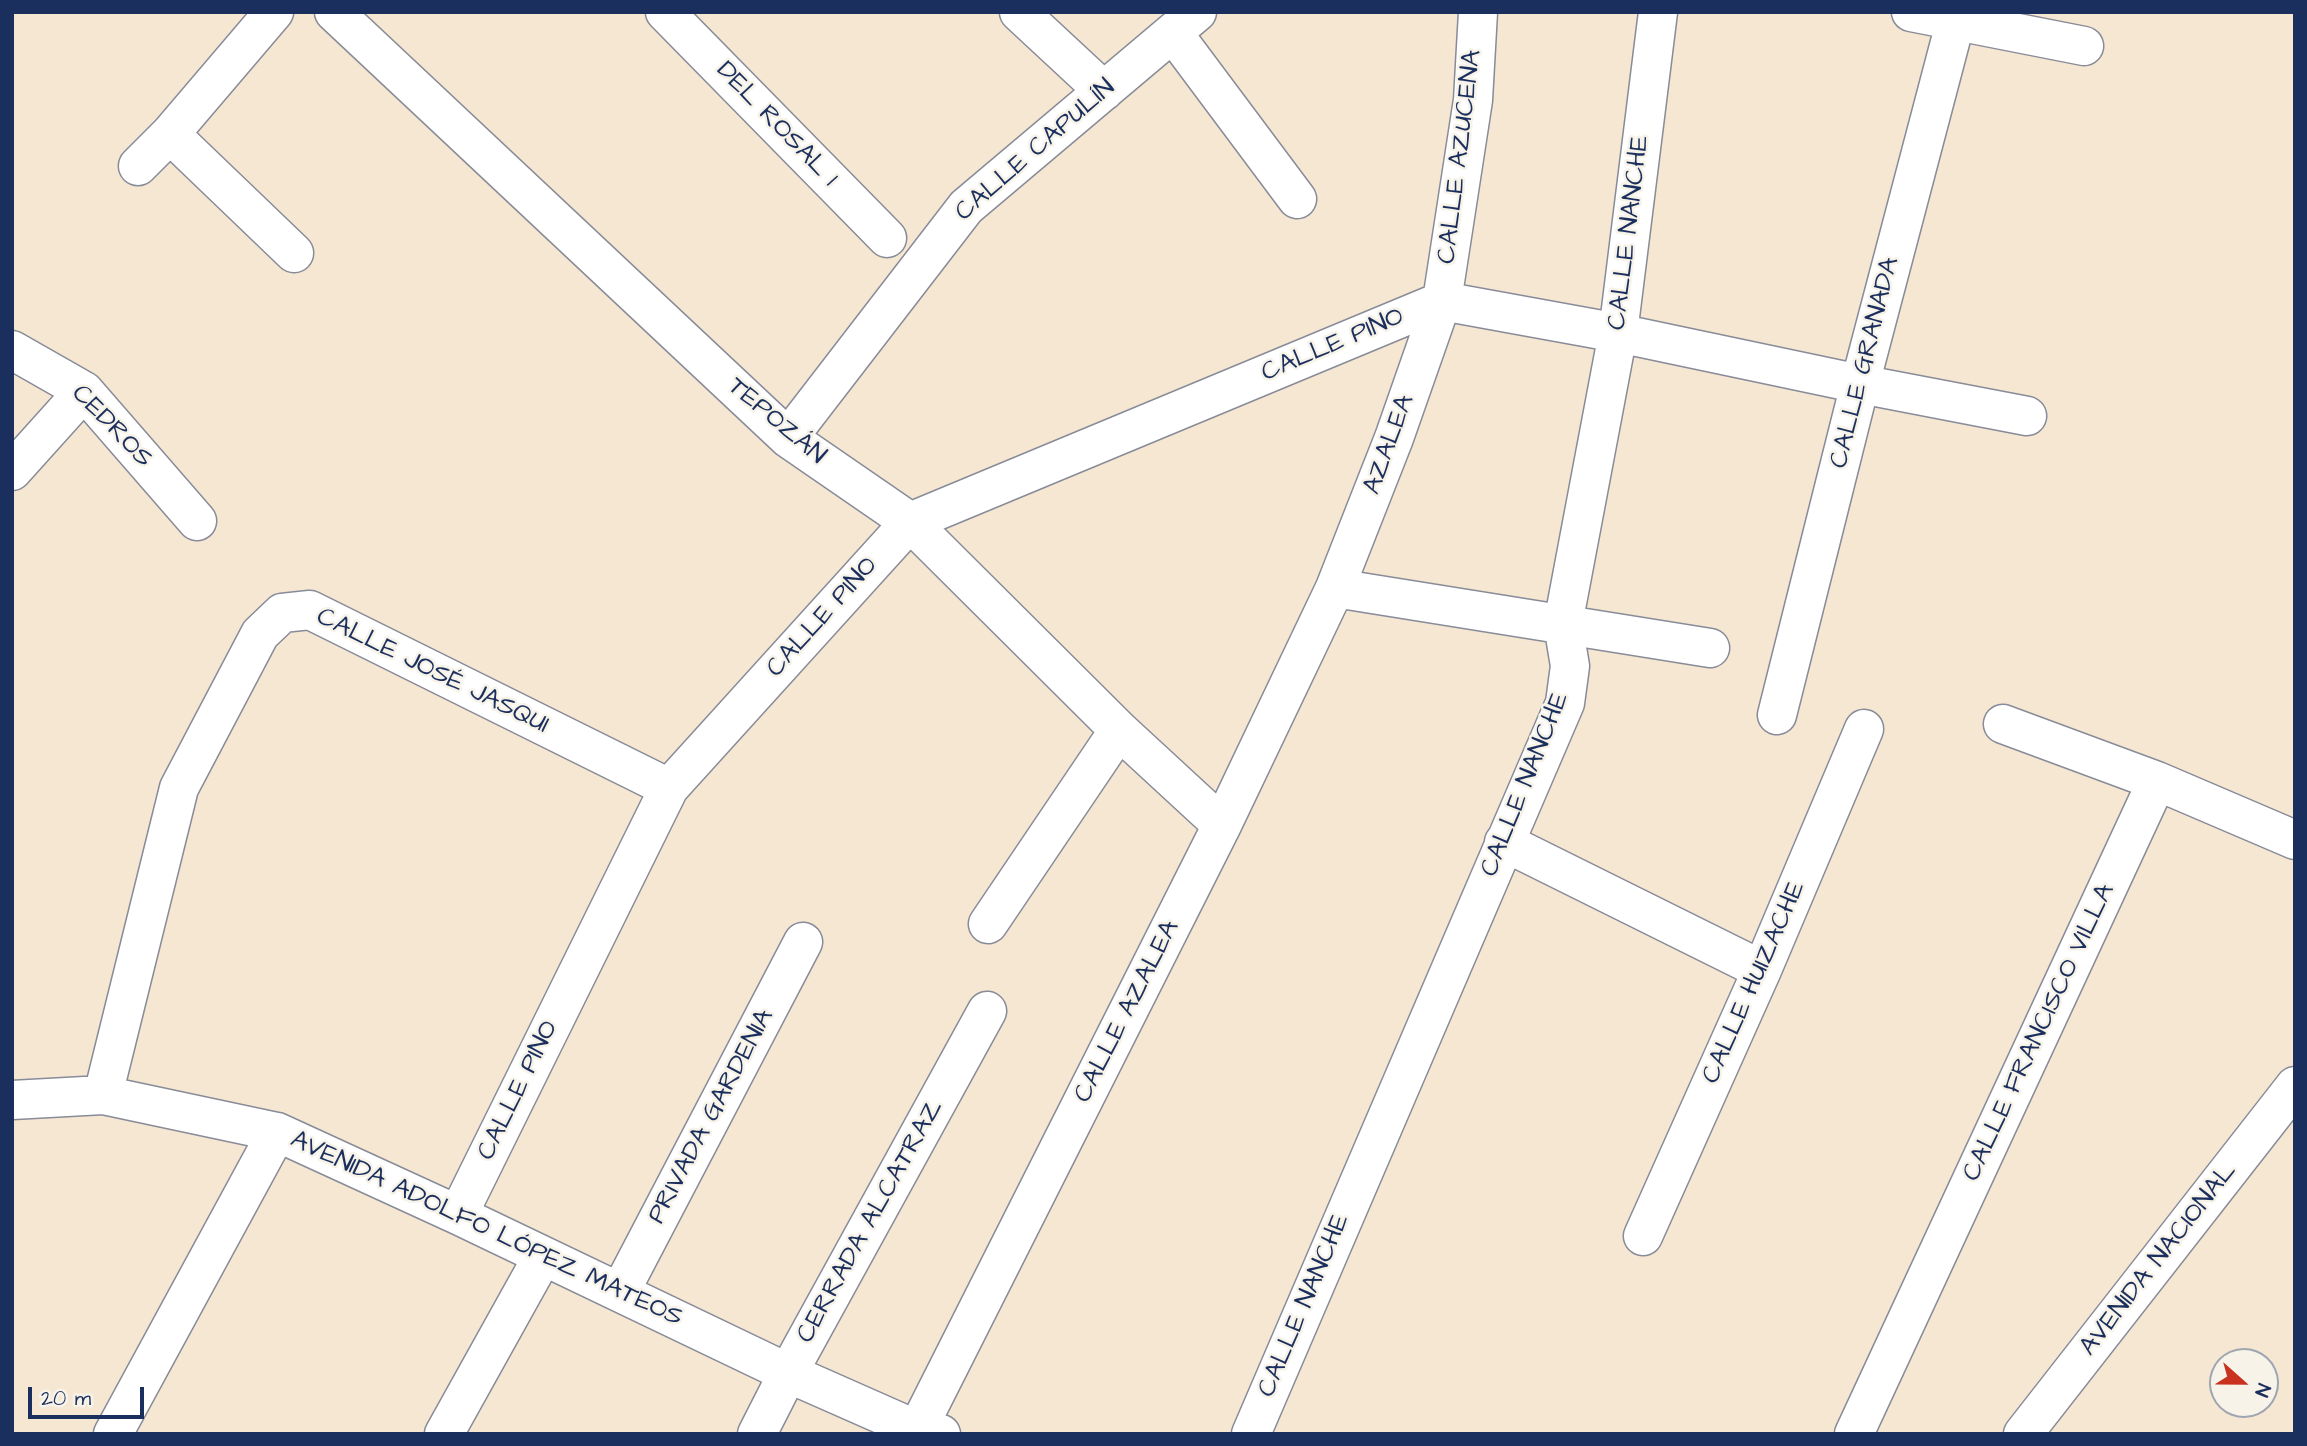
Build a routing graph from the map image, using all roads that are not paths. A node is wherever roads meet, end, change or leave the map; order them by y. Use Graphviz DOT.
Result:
graph roads {
  1 [pos="274,12"];
  2 [pos="334,12"];
  3 [pos="665,12"];
  4 [pos="1019,12"];
  5 [pos="1478,12"];
  6 [pos="1657,12"];
  7 [pos="1911,12"];
  8 [pos="1957,17"];
  9 [pos="1185,22"];
  10 [pos="2084,46"];
  11 [pos="1104,91"];
  12 [pos="170,134"];
  13 [pos="138,166"];
  14 [pos="1297,199"];
  15 [pos="887,238"];
  16 [pos="294,253"];
  17 [pos="1441,301"];
  18 [pos="1618,333"];
  19 [pos="12,349"];
  20 [pos="1860,384"];
  21 [pos="84,391"];
  22 [pos="2027,416"];
  23 [pos="788,438"];
  24 [pos="12,471"];
  25 [pos="197,521"];
  26 [pos="910,522"];
  27 [pos="1335,588"];
  28 [pos="1563,624"];
  29 [pos="1710,648"];
  30 [pos="1777,715"];
  31 [pos="2003,724"];
  32 [pos="1864,729"];
  33 [pos="1119,730"];
  34 [pos="2157,781"];
  35 [pos="670,788"];
  36 [pos="1222,825"];
  37 [pos="2295,839"];
  38 [pos="1504,842"];
  39 [pos="988,923"];
  40 [pos="803,942"];
  41 [pos="1762,970"];
  42 [pos="987,1012"];
  43 [pos="2295,1086"];
  44 [pos="103,1095"];
  45 [pos="12,1100"];
  46 [pos="277,1132"];
  47 [pos="458,1215"];
  48 [pos="1643,1236"];
  49 [pos="543,1256"];
  50 [pos="620,1292"];
  51 [pos="788,1373"];
  52 [pos="924,1433"];
  53 [pos="113,1434"];
  54 [pos="444,1434"];
  55 [pos="757,1434"];
  56 [pos="1251,1434"];
  57 [pos="1854,1434"];
  58 [pos="2023,1434"];
  1 -- 12 [label="street"];
  2 -- 23 [label="street, TEPOZÁN"];
  3 -- 15 [label="street, DEL ROSAL 1"];
  4 -- 11 [label="street"];
  5 -- 17 [label="street, CALLE AZUCENA"];
  6 -- 18 [label="street, CALLE NANCHE"];
  7 -- 8 [label="street"];
  8 -- 10 [label="street"];
  8 -- 20 [label="street, CALLE GRANADA"];
  9 -- 11 [label="street, CALLE CAPULÍN"];
  9 -- 14 [label="street"];
  11 -- 23 [label="street, CALLE CAPULÍN"];
  12 -- 13 [label="street"];
  12 -- 16 [label="street"];
  17 -- 18 [label="street"];
  17 -- 26 [label="street, CALLE PINO"];
  17 -- 27 [label="street, AZALEA"];
  18 -- 20 [label="street"];
  18 -- 28 [label="street, CALLE NANCHE"];
  19 -- 21 [label="street, CEDROS"];
  20 -- 22 [label="street"];
  20 -- 30 [label="street, CALLE GRANADA"];
  21 -- 24 [label="street"];
  21 -- 25 [label="street, CEDROS"];
  23 -- 26 [label="street, TEPOZÁN"];
  26 -- 33 [label="street, TEPOZÁN"];
  26 -- 35 [label="street, CALLE PINO"];
  27 -- 28 [label="street"];
  27 -- 36 [label="street, CALLE AZALEA"];
  28 -- 29 [label="street"];
  28 -- 38 [label="street, CALLE NANCHE"];
  31 -- 34 [label="street"];
  32 -- 41 [label="street, CALLE HUIZACHE"];
  33 -- 36 [label="street, TEPOZÁN"];
  33 -- 39 [label="street"];
  34 -- 37 [label="street"];
  34 -- 57 [label="street, CALLE FRANCISCO VILLA"];
  35 -- 44 [label="street, CALLE JOSÉ JASQUI"];
  35 -- 47 [label="street, CALLE PINO"];
  36 -- 52 [label="street, CALLE AZALEA"];
  38 -- 41 [label="street"];
  38 -- 56 [label="street, CALLE NANCHE"];
  40 -- 50 [label="street, PRIVADA GARDENIA"];
  41 -- 48 [label="street, CALLE HUIZACHE"];
  42 -- 51 [label="street, CERRADA ALCATRAZ"];
  43 -- 58 [label="street, AVENIDA NACIONAL"];
  44 -- 45 [label="street, AVENIDA ADOLFO LÓPEZ MATEOS"];
  44 -- 46 [label="street, AVENIDA ADOLFO LÓPEZ MATEOS"];
  46 -- 47 [label="street, AVENIDA ADOLFO LÓPEZ MATEOS"];
  46 -- 53 [label="street"];
  47 -- 49 [label="street, AVENIDA ADOLFO LÓPEZ MATEOS"];
  49 -- 50 [label="street, AVENIDA ADOLFO LÓPEZ MATEOS"];
  49 -- 54 [label="street"];
  50 -- 51 [label="street, AVENIDA ADOLFO LÓPEZ MATEOS"];
  51 -- 52 [label="street, AVENIDA ADOLFO LÓPEZ MATEOS"];
  51 -- 55 [label="street, CERRADA ALCATRAZ"];
}
